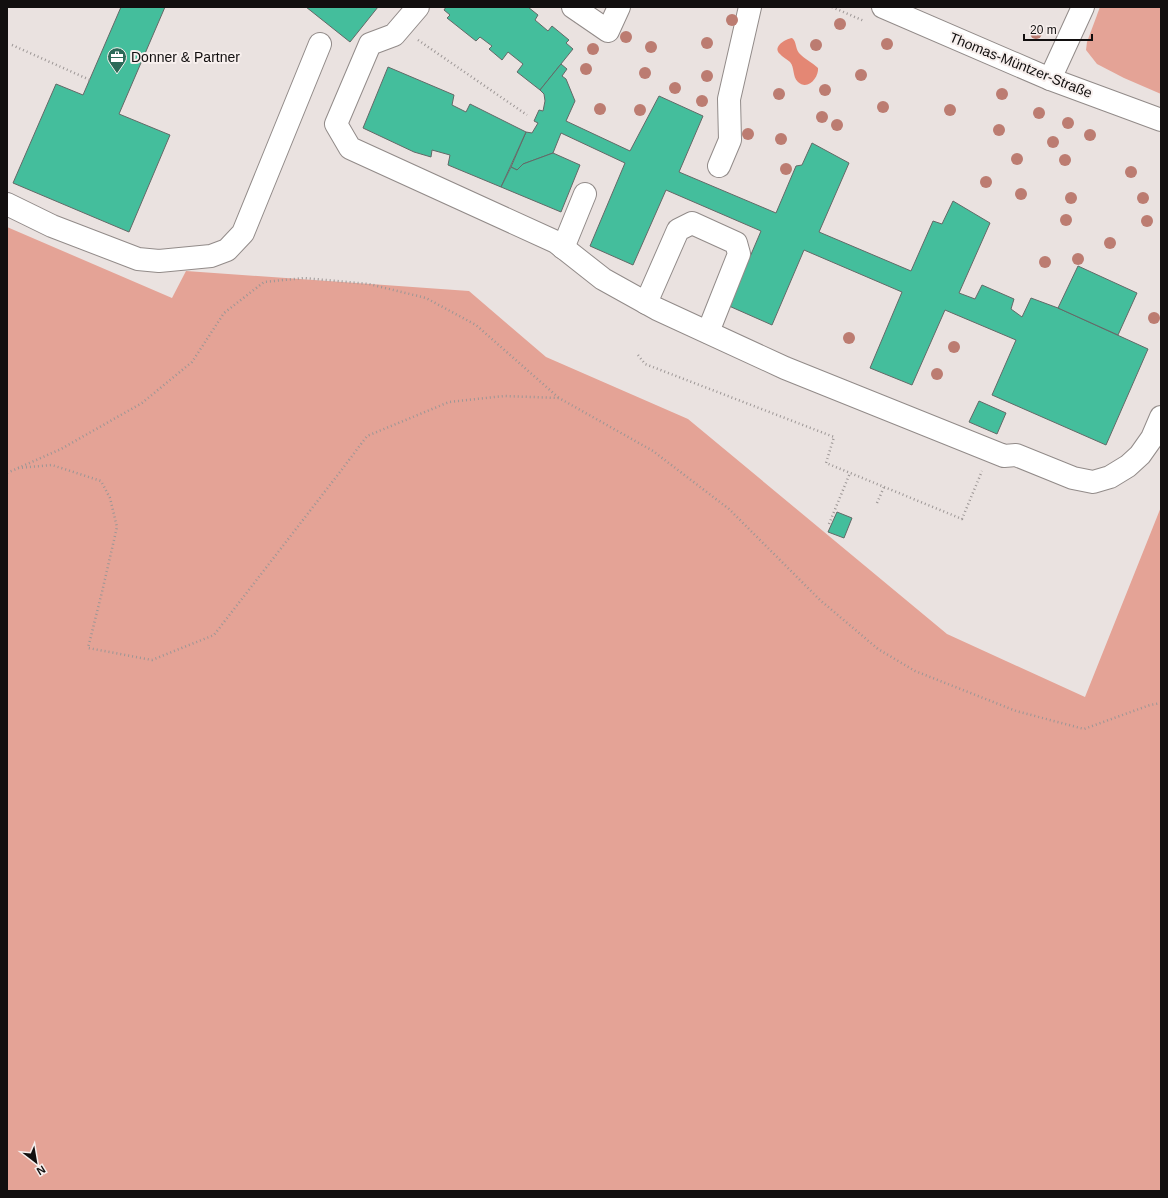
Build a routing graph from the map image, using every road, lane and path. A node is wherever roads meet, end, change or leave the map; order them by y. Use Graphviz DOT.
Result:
graph roads {
  1 [pos="418,7"];
  2 [pos="573,7"];
  3 [pos="619,7"];
  4 [pos="750,7"];
  5 [pos="883,7"];
  6 [pos="1083,7"];
  7 [pos="416,38"];
  8 [pos="320,44"];
  9 [pos="12,45"];
  10 [pos="1050,79"];
  11 [pos="90,80"];
  12 [pos="527,115"];
  13 [pos="1161,120"];
  14 [pos="719,166"];
  15 [pos="585,194"];
  16 [pos="7,204"];
  17 [pos="563,248"];
  18 [pos="646,303"];
  19 [pos="708,332"];
  20 [pos="638,354"];
  21 [pos="559,398"];
  22 [pos="1161,417"];
  23 [pos="990,451"];
  24 [pos="18,468"];
  25 [pos="850,472"];
  26 [pos="7,473"];
  27 [pos="884,486"];
  28 [pos="877,503"];
  29 [pos="829,524"];
  30 [pos="1161,703"];
  1 -- 17 [label="street"];
  2 -- 3 [label="street"];
  4 -- 14 [label="street"];
  5 -- 10 [label="street, Thomas-Müntzer-Straße"];
  6 -- 10 [label="street"];
  7 -- 12 [label="path"];
  8 -- 16 [label="street"];
  9 -- 11 [label="path"];
  10 -- 13 [label="street, Thomas-Müntzer-Straße"];
  15 -- 17 [label="street"];
  17 -- 18 [label="street"];
  18 -- 19 [label="street"];
  18 -- 19 [label="street"];
  19 -- 23 [label="street"];
  20 -- 25 [label="path"];
  21 -- 24 [label="path"];
  21 -- 24 [label="path"];
  21 -- 30 [label="path"];
  22 -- 23 [label="street"];
  23 -- 27 [label="path"];
  24 -- 26 [label="path"];
  25 -- 27 [label="path"];
  25 -- 29 [label="path"];
  27 -- 28 [label="path"];
}
